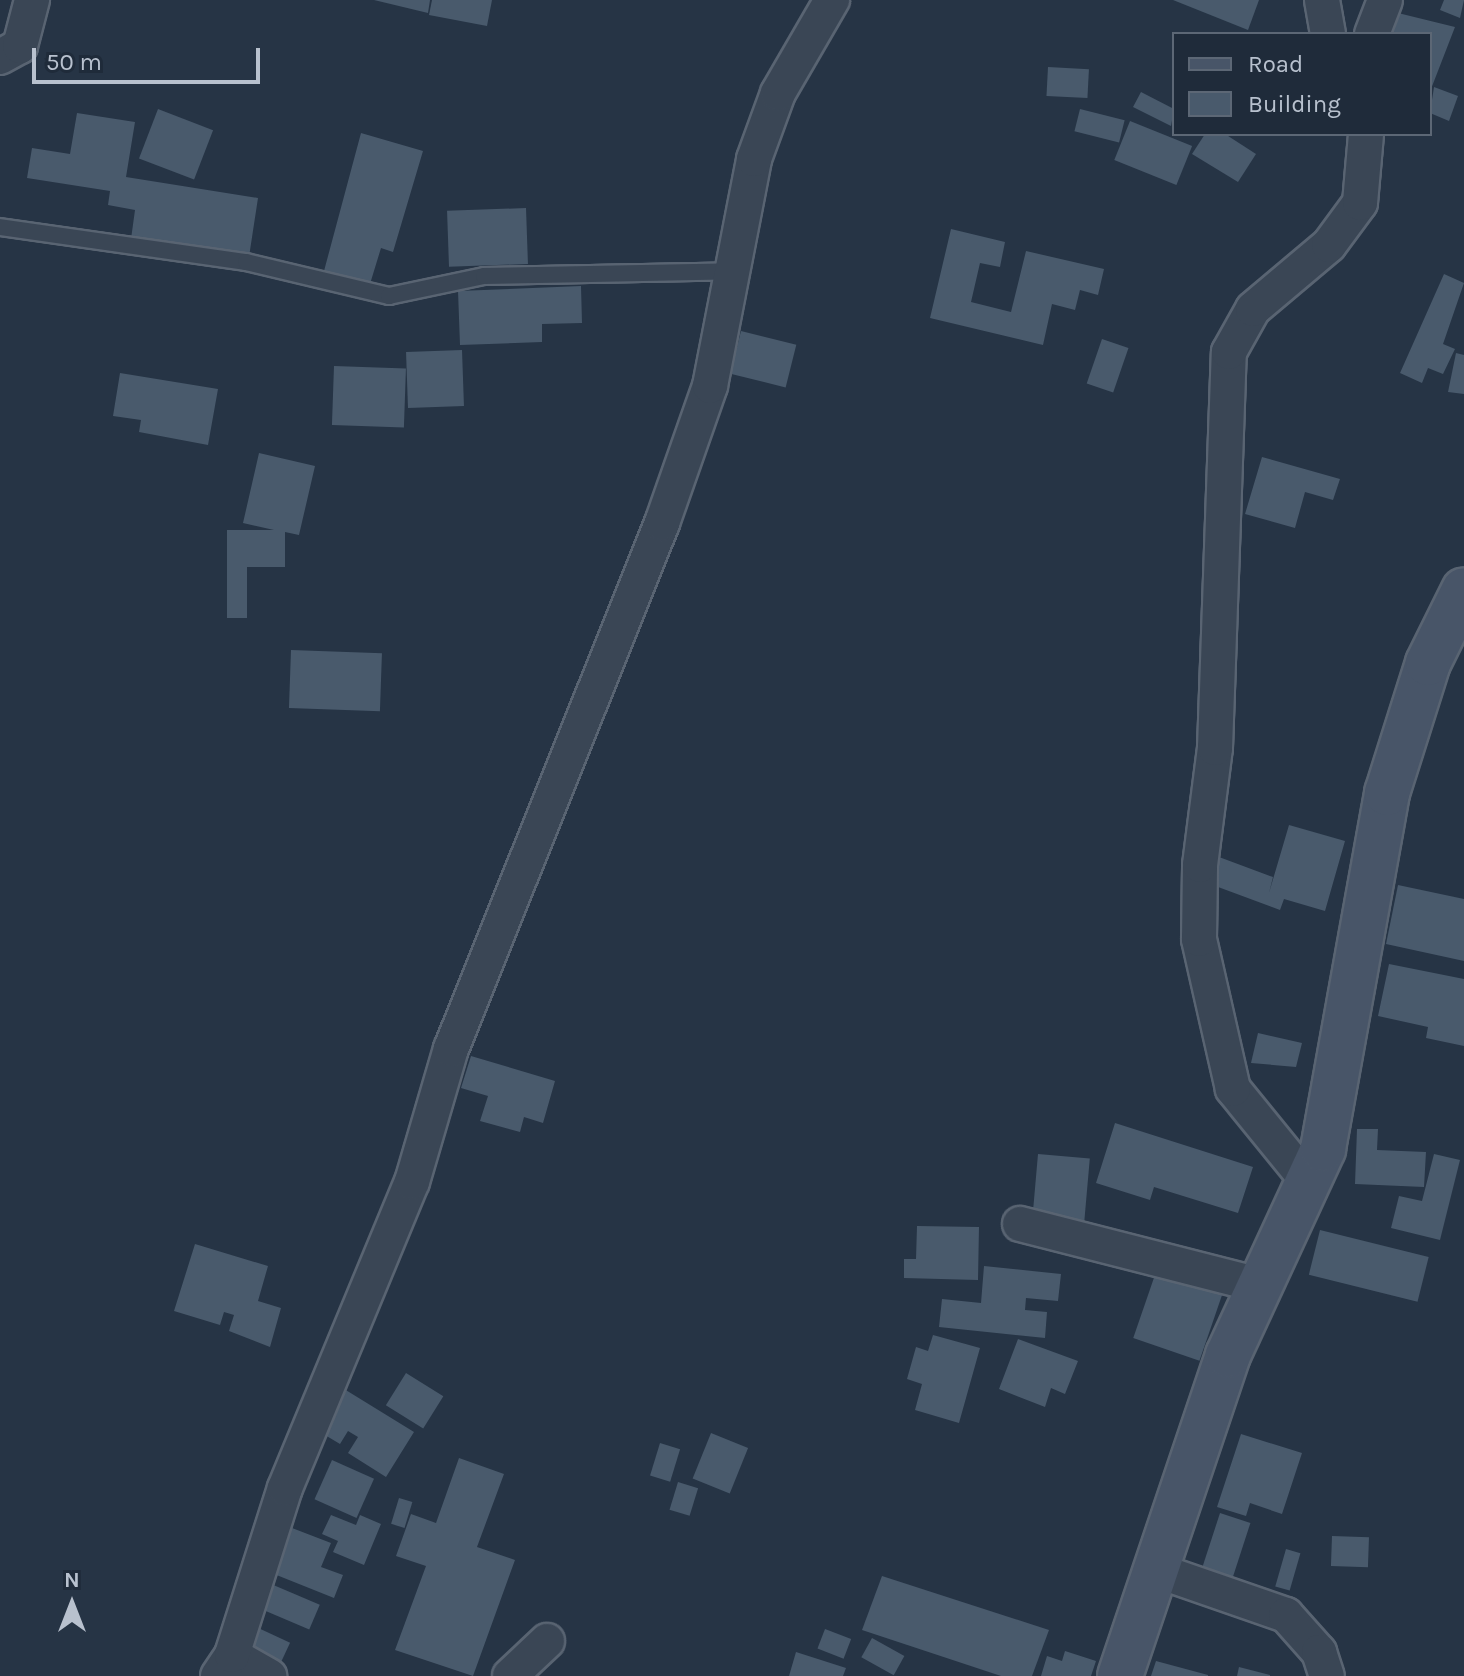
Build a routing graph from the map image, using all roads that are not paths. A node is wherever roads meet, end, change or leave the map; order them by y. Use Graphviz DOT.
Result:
graph roads {
  1 [pos="32,0"];
  2 [pos="832,0"];
  3 [pos="1322,0"];
  4 [pos="1385,0"];
  5 [pos="1328,32"];
  6 [pos="1373,32"];
  7 [pos="0,57"];
  8 [pos="1366,136"];
  9 [pos="0,227"];
  10 [pos="735,271"];
  11 [pos="1464,590"];
  12 [pos="1311,1185"];
  13 [pos="1020,1224"];
  14 [pos="1259,1285"];
  15 [pos="1153,1569"];
  16 [pos="547,1641"];
  17 [pos="225,1665"];
  18 [pos="269,1676"];
  19 [pos="510,1676"];
  20 [pos="1120,1676"];
  21 [pos="1327,1676"];
  1 -- 7 [label="street"];
  2 -- 10 [label="street"];
  3 -- 5 [label="street"];
  4 -- 6 [label="street"];
  8 -- 12 [label="street"];
  9 -- 10 [label="lane"];
  10 -- 17 [label="street"];
  11 -- 12 [label="main road"];
  12 -- 14 [label="main road"];
  13 -- 14 [label="street"];
  14 -- 15 [label="main road"];
  15 -- 20 [label="main road"];
  15 -- 21 [label="street"];
  16 -- 19 [label="street"];
  17 -- 18 [label="street"];
}
